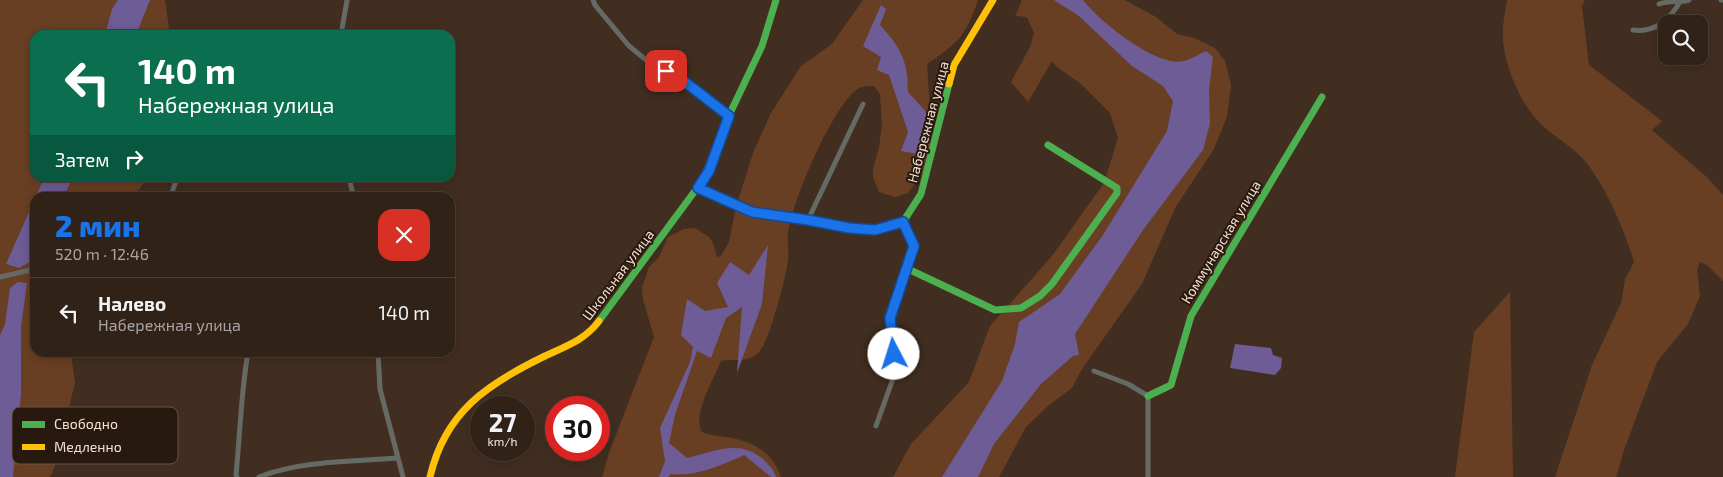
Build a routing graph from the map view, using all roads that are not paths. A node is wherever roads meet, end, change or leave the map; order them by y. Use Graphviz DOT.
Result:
graph roads {
  1 [pos="347,0"];
  2 [pos="594,0"];
  3 [pos="776,0"];
  4 [pos="993,0"];
  5 [pos="1689,0"];
  6 [pos="1680,2"];
  7 [pos="1659,4"];
  8 [pos="342,30"];
  9 [pos="1633,30"];
  10 [pos="1322,97"];
  11 [pos="863,104"];
  12 [pos="729,116"];
  13 [pos="1048,145"];
  14 [pos="698,188"];
  15 [pos="808,220"];
  16 [pos="903,222"];
  17 [pos="906,268"];
  18 [pos="30,270"];
  19 [pos="0,277"];
  20 [pos="247,357"];
  21 [pos="378,357"];
  22 [pos="1094,371"];
  23 [pos="1148,396"];
  24 [pos="876,426"];
  25 [pos="397,458"];
  26 [pos="278,474"];
  27 [pos="237,477"];
  28 [pos="259,477"];
  29 [pos="402,477"];
  30 [pos="430,477"];
  31 [pos="1148,477"];
  1 -- 8 [label="street"];
  2 -- 12 [label="street"];
  3 -- 12 [label="street, Школьная улица"];
  4 -- 16 [label="street, Набережная улица"];
  5 -- 6 [label="street"];
  6 -- 7 [label="street"];
  6 -- 9 [label="street"];
  10 -- 23 [label="street, Коммунарская улица"];
  11 -- 15 [label="street"];
  12 -- 14 [label="street, Школьная улица"];
  13 -- 17 [label="street"];
  14 -- 15 [label="street"];
  14 -- 30 [label="street, Школьная улица"];
  15 -- 16 [label="street"];
  16 -- 17 [label="street"];
  17 -- 24 [label="street"];
  18 -- 19 [label="street"];
  20 -- 27 [label="street"];
  21 -- 25 [label="street"];
  22 -- 23 [label="street"];
  23 -- 31 [label="street"];
  25 -- 26 [label="street"];
  25 -- 29 [label="street"];
  26 -- 28 [label="street"];
}
